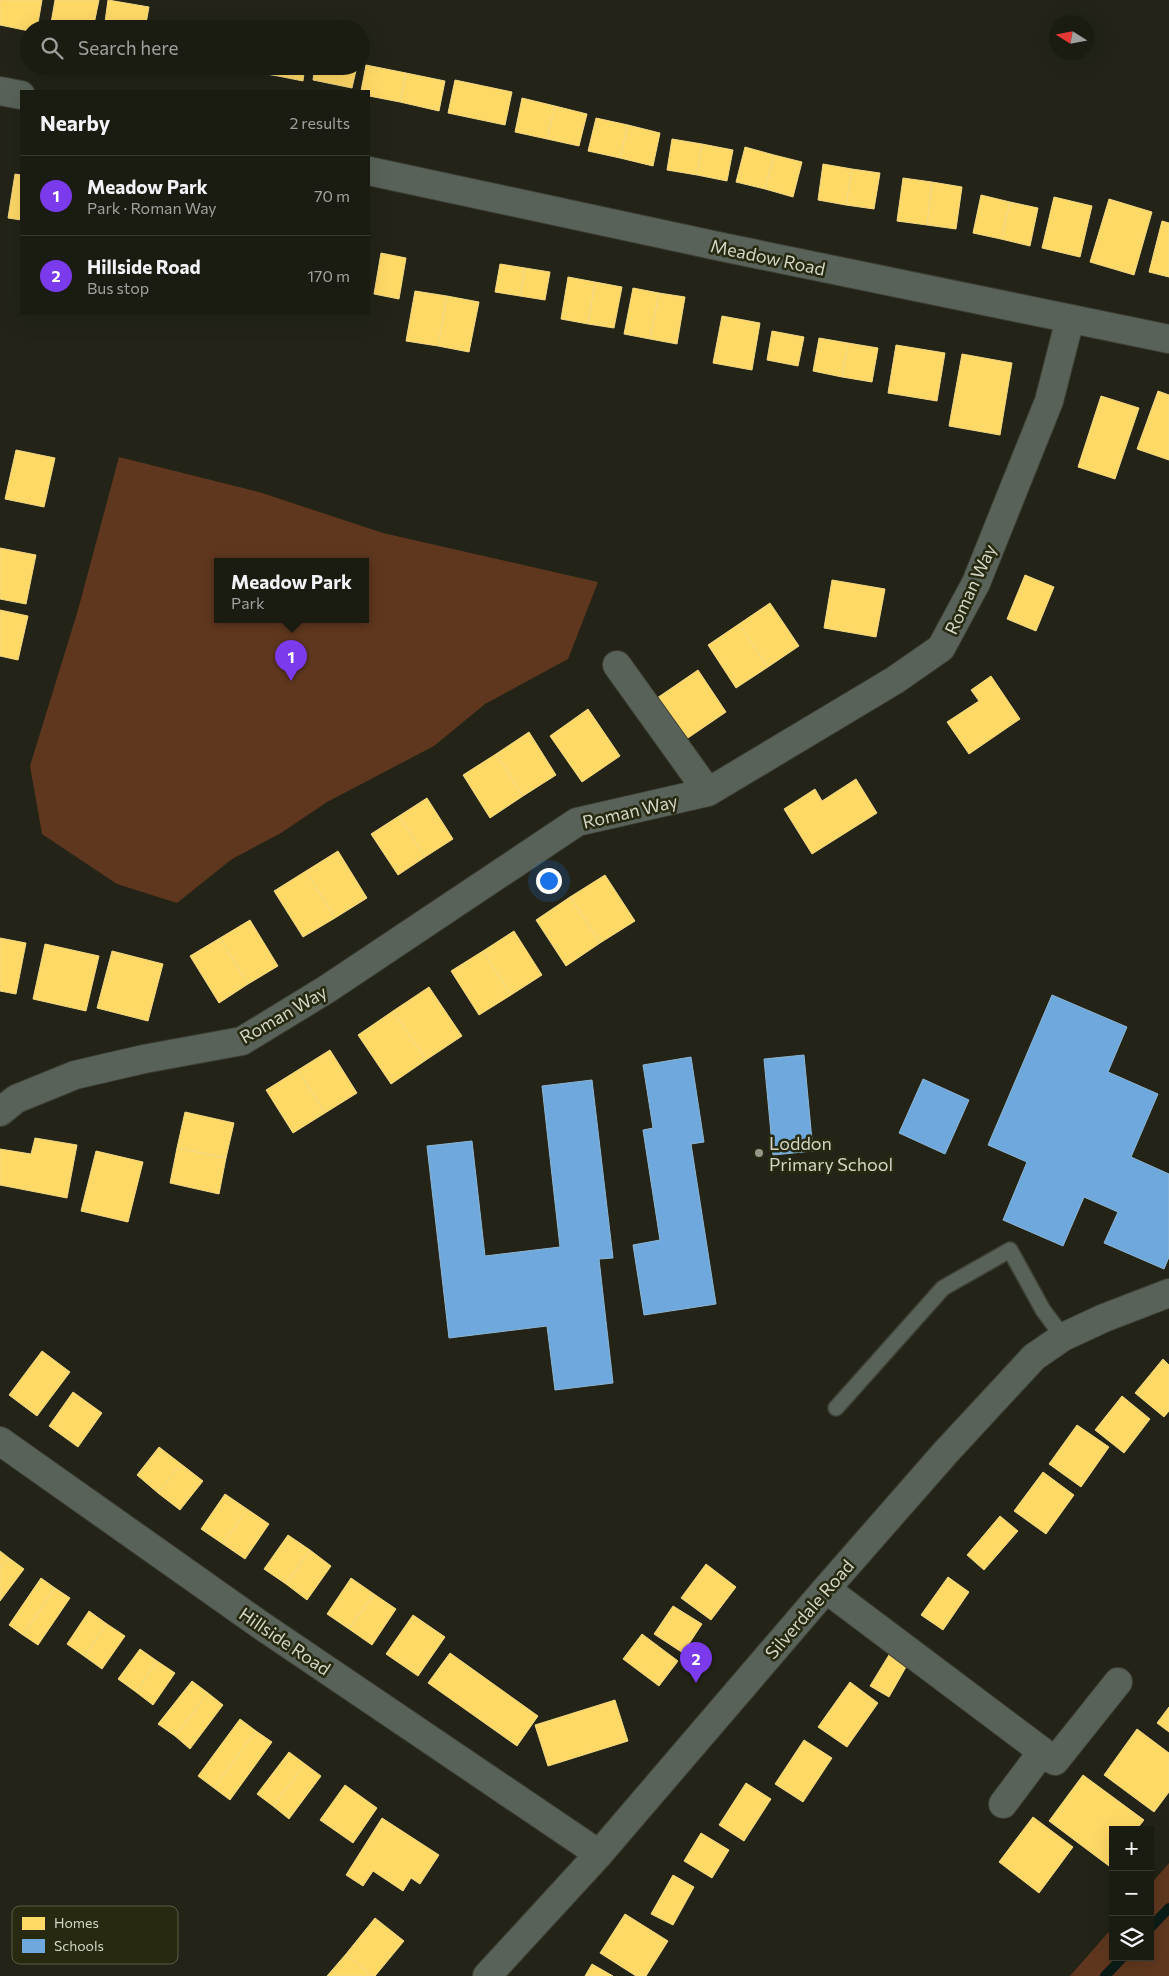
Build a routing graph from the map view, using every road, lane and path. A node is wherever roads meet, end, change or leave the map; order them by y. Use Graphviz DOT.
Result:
graph roads {
  1 [pos="0,91"];
  2 [pos="20,95"];
  3 [pos="370,171"];
  4 [pos="1070,319"];
  5 [pos="1169,340"];
  6 [pos="617,665"];
  7 [pos="708,792"];
  8 [pos="0,1112"];
  9 [pos="1169,1293"];
  10 [pos="1064,1337"];
  11 [pos="836,1408"];
  12 [pos="0,1441"];
  13 [pos="826,1589"];
  14 [pos="1118,1682"];
  15 [pos="1042,1752"];
  16 [pos="1003,1804"];
  17 [pos="599,1854"];
  18 [pos="487,1976"];
  1 -- 2 [label="street"];
  3 -- 4 [label="street, Meadow Road"];
  4 -- 5 [label="street, Meadow Road"];
  4 -- 7 [label="street, Roman Way"];
  6 -- 7 [label="street"];
  7 -- 8 [label="street, Roman Way"];
  9 -- 10 [label="street, Silverdale Road"];
  10 -- 11 [label="lane"];
  10 -- 13 [label="street, Silverdale Road"];
  12 -- 17 [label="street, Hillside Road"];
  13 -- 15 [label="street"];
  13 -- 17 [label="street, Silverdale Road"];
  14 -- 15 [label="street"];
  15 -- 16 [label="street"];
  17 -- 18 [label="street, Silverdale Road"];
}
